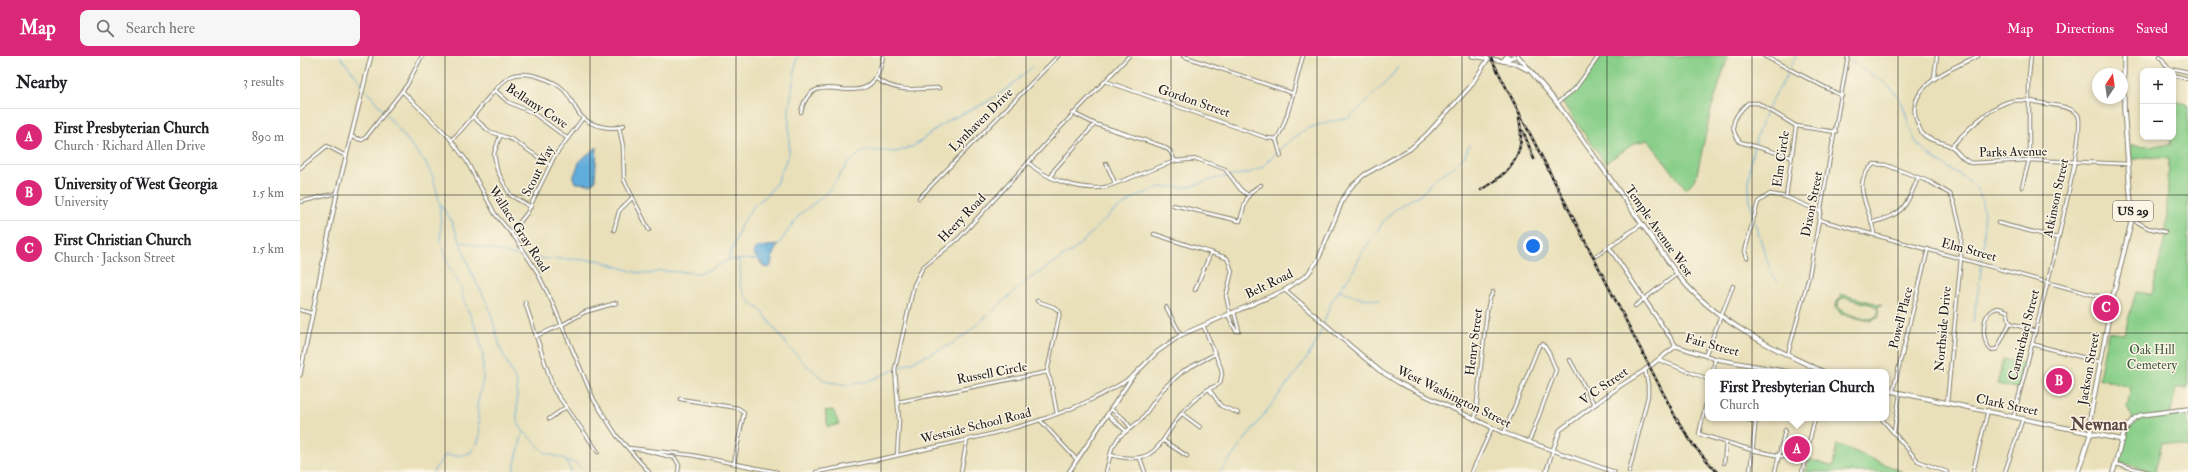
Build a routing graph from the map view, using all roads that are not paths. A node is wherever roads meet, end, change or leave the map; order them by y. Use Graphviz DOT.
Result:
graph roads {
  1 [pos="371,56"];
  2 [pos="422,56"];
  3 [pos="883,56"];
  4 [pos="1058,56"];
  5 [pos="1129,56"];
  6 [pos="1183,56"];
  7 [pos="1303,56"];
  8 [pos="1472,56"];
  9 [pos="1506,56"];
  10 [pos="1516,56"];
  11 [pos="1600,56"];
  12 [pos="1764,56"];
  13 [pos="1848,56"];
  14 [pos="1937,56"];
  15 [pos="1978,56"];
  16 [pos="2031,56"];
  17 [pos="2124,56"];
  18 [pos="2160,56"];
  19 [pos="1488,59"];
  20 [pos="1503,61"];
  21 [pos="2168,68"];
  22 [pos="2176,69"];
  23 [pos="1530,71"];
  24 [pos="2188,72"];
  25 [pos="2176,76"];
  26 [pos="1934,78"];
  27 [pos="876,79"];
  28 [pos="2188,79"];
  29 [pos="1105,81"];
  30 [pos="938,88"];
  31 [pos="402,91"];
  32 [pos="496,91"];
  33 [pos="1292,93"];
  34 [pos="1842,96"];
  35 [pos="2029,100"];
  36 [pos="1557,103"];
  37 [pos="801,112"];
  38 [pos="1073,113"];
  39 [pos="473,117"];
  40 [pos="583,118"];
  41 [pos="1095,124"];
  42 [pos="624,125"];
  43 [pos="1796,126"];
  44 [pos="619,127"];
  45 [pos="1836,132"];
  46 [pos="500,136"];
  47 [pos="352,137"];
  48 [pos="567,138"];
  49 [pos="1276,139"];
  50 [pos="451,140"];
  51 [pos="1952,146"];
  52 [pos="1281,156"];
  53 [pos="347,157"];
  54 [pos="1791,157"];
  55 [pos="2029,160"];
  56 [pos="1175,161"];
  57 [pos="1028,162"];
  58 [pos="2074,162"];
  59 [pos="1106,163"];
  60 [pos="2129,164"];
  61 [pos="550,165"];
  62 [pos="300,168"];
  63 [pos="1051,178"];
  64 [pos="1918,178"];
  65 [pos="1115,183"];
  66 [pos="1261,184"];
  67 [pos="2022,187"];
  68 [pos="337,193"];
  69 [pos="1248,195"];
  70 [pos="1786,197"];
  71 [pos="632,198"];
  72 [pos="918,198"];
  73 [pos="300,202"];
  74 [pos="1173,205"];
  75 [pos="530,207"];
  76 [pos="1821,212"];
  77 [pos="2132,219"];
  78 [pos="1820,220"];
  79 [pos="1873,222"];
  80 [pos="1998,223"];
  81 [pos="1642,224"];
  82 [pos="614,230"];
  83 [pos="649,230"];
  84 [pos="2164,232"];
  85 [pos="511,233"];
  86 [pos="1154,234"];
  87 [pos="1874,234"];
  88 [pos="2057,238"];
  89 [pos="1609,247"];
  90 [pos="1928,249"];
  91 [pos="1210,252"];
  92 [pos="1594,257"];
  93 [pos="1747,258"];
  94 [pos="1961,258"];
  95 [pos="1676,274"];
  96 [pos="2048,281"];
  97 [pos="1732,286"];
  98 [pos="1195,290"];
  99 [pos="1285,290"];
  100 [pos="1494,292"];
  101 [pos="1644,299"];
  102 [pos="2112,300"];
  103 [pos="1037,301"];
  104 [pos="525,302"];
  105 [pos="616,303"];
  106 [pos="1635,306"];
  107 [pos="1166,308"];
  108 [pos="300,310"];
  109 [pos="312,313"];
  110 [pos="1231,314"];
  111 [pos="1720,315"];
  112 [pos="2010,323"];
  113 [pos="562,325"];
  114 [pos="1204,326"];
  115 [pos="2035,331"];
  116 [pos="1181,335"];
  117 [pos="536,336"];
  118 [pos="2032,344"];
  119 [pos="1676,346"];
  120 [pos="1215,354"];
  121 [pos="1788,354"];
  122 [pos="1705,356"];
  123 [pos="1716,359"];
  124 [pos="1570,360"];
  125 [pos="1659,360"];
  126 [pos="2100,362"];
  127 [pos="1764,367"];
  128 [pos="1714,369"];
  129 [pos="1774,369"];
  130 [pos="1818,369"];
  131 [pos="1645,370"];
  132 [pos="1047,372"];
  133 [pos="300,375"];
  134 [pos="1133,376"];
  135 [pos="1705,379"];
  136 [pos="1209,389"];
  137 [pos="1889,391"];
  138 [pos="1893,392"];
  139 [pos="1900,394"];
  140 [pos="680,398"];
  141 [pos="898,402"];
  142 [pos="1947,402"];
  143 [pos="1594,404"];
  144 [pos="566,407"];
  145 [pos="2188,409"];
  146 [pos="1112,410"];
  147 [pos="1988,410"];
  148 [pos="1181,413"];
  149 [pos="1238,413"];
  150 [pos="1705,413"];
  151 [pos="1057,414"];
  152 [pos="1108,415"];
  153 [pos="2014,416"];
  154 [pos="2023,418"];
  155 [pos="549,419"];
  156 [pos="1040,420"];
  157 [pos="1475,420"];
  158 [pos="1756,421"];
  159 [pos="1814,421"];
  160 [pos="1884,421"];
  161 [pos="1200,427"];
  162 [pos="1131,428"];
  163 [pos="1492,428"];
  164 [pos="1785,430"];
  165 [pos="1126,431"];
  166 [pos="1894,431"];
  167 [pos="2091,432"];
  168 [pos="1504,433"];
  169 [pos="967,440"];
  170 [pos="2123,440"];
  171 [pos="1164,441"];
  172 [pos="1529,442"];
  173 [pos="1726,442"];
  174 [pos="627,448"];
  175 [pos="641,449"];
  176 [pos="1553,450"];
  177 [pos="1752,450"];
  178 [pos="598,452"];
  179 [pos="897,455"];
  180 [pos="1110,455"];
  181 [pos="1187,456"];
  182 [pos="1779,456"];
  183 [pos="1140,458"];
  184 [pos="1077,460"];
  185 [pos="1805,461"];
  186 [pos="734,463"];
  187 [pos="1724,463"];
  188 [pos="2116,464"];
  189 [pos="1602,467"];
  190 [pos="649,472"];
  191 [pos="678,472"];
  192 [pos="771,472"];
  193 [pos="777,472"];
  194 [pos="817,472"];
  195 [pos="961,472"];
  196 [pos="1069,472"];
  197 [pos="1106,472"];
  198 [pos="1145,472"];
  199 [pos="1472,472"];
  200 [pos="1546,472"];
  201 [pos="1601,472"];
  202 [pos="1614,472"];
  203 [pos="1629,472"];
  204 [pos="1750,472"];
  205 [pos="1775,472"];
  206 [pos="1802,472"];
  207 [pos="1947,472"];
  208 [pos="1973,472"];
  209 [pos="2005,472"];
  210 [pos="2078,472"];
  211 [pos="2113,472"];
  212 [pos="2148,472"];
  1 -- 47 [label="street"];
  2 -- 31 [label="street"];
  3 -- 27 [label="street"];
  4 -- 72 [label="street, Lynhaven Drive"];
  5 -- 29 [label="street, Heery Road"];
  6 -- 33 [label="street"];
  7 -- 33 [label="street"];
  8 -- 19 [label="street"];
  9 -- 20 [label="main road"];
  10 -- 20 [label="street"];
  10 -- 23 [label="main road, Temple Avenue West"];
  11 -- 36 [label="street"];
  12 -- 34 [label="street"];
  13 -- 34 [label="street, Dixon Street"];
  14 -- 26 [label="street"];
  15 -- 26 [label="street"];
  16 -- 35 [label="street"];
  17 -- 60 [label="main road, Jackson Street / US 29"];
  18 -- 21 [label="street"];
  19 -- 20 [label="street"];
  19 -- 99 [label="street, Belt Road"];
  20 -- 23 [label="main road"];
  22 -- 24 [label="street"];
  23 -- 36 [label="main road, Temple Avenue West"];
  25 -- 28 [label="street"];
  26 -- 51 [label="street"];
  27 -- 30 [label="street"];
  27 -- 37 [label="street"];
  29 -- 38 [label="street, Heery Road"];
  29 -- 49 [label="street, Gordon Street"];
  31 -- 47 [label="street"];
  31 -- 50 [label="street, Wallace Gray Road"];
  32 -- 39 [label="street"];
  32 -- 40 [label="street"];
  32 -- 48 [label="street, Bellamy Cove"];
  33 -- 49 [label="street"];
  34 -- 45 [label="street, Dixon Street"];
  35 -- 51 [label="street"];
  35 -- 55 [label="street"];
  35 -- 58 [label="street, Atkinson Street"];
  36 -- 81 [label="main road, Temple Avenue West"];
  38 -- 41 [label="street"];
  38 -- 57 [label="street, Heery Road"];
  39 -- 46 [label="street"];
  39 -- 50 [label="street"];
  40 -- 44 [label="street"];
  40 -- 48 [label="street, Scout Way"];
  41 -- 56 [label="street"];
  41 -- 63 [label="street"];
  42 -- 44 [label="street"];
  43 -- 45 [label="street, Elm Circle"];
  43 -- 54 [label="street, Elm Circle"];
  43 -- 54 [label="street"];
  44 -- 71 [label="street"];
  45 -- 76 [label="street, Dixon Street"];
  46 -- 61 [label="street"];
  46 -- 75 [label="street"];
  47 -- 53 [label="street"];
  48 -- 61 [label="street, Scout Way"];
  49 -- 52 [label="street"];
  50 -- 85 [label="street, Wallace Gray Road"];
  51 -- 55 [label="street, Parks Avenue"];
  53 -- 62 [label="street"];
  53 -- 68 [label="street"];
  54 -- 70 [label="street, Elm Circle"];
  55 -- 58 [label="street, Parks Avenue"];
  55 -- 67 [label="street"];
  56 -- 65 [label="street"];
  56 -- 69 [label="street"];
  57 -- 63 [label="street"];
  57 -- 141 [label="street, Heery Road"];
  58 -- 60 [label="street, Parks Avenue"];
  58 -- 88 [label="street, Atkinson Street"];
  59 -- 65 [label="street"];
  60 -- 77 [label="main road, Jackson Street / US 29"];
  61 -- 75 [label="street, Scout Way"];
  63 -- 65 [label="street"];
  64 -- 79 [label="street"];
  64 -- 79 [label="street"];
  64 -- 94 [label="street, Northside Drive"];
  66 -- 69 [label="street"];
  68 -- 73 [label="street"];
  68 -- 109 [label="street"];
  69 -- 74 [label="street"];
  70 -- 76 [label="street, Elm Circle"];
  70 -- 93 [label="street"];
  71 -- 82 [label="street"];
  71 -- 83 [label="street"];
  75 -- 85 [label="street, Scout Way"];
  76 -- 78 [label="street, Dixon Street"];
  77 -- 84 [label="street"];
  77 -- 102 [label="main road, Jackson Street / US 29"];
  78 -- 87 [label="street, Elm Street"];
  78 -- 121 [label="street, Dixon Street"];
  79 -- 87 [label="street"];
  80 -- 88 [label="street"];
  81 -- 89 [label="street"];
  81 -- 95 [label="main road, Temple Avenue West"];
  85 -- 113 [label="street, Wallace Gray Road"];
  86 -- 91 [label="street"];
  87 -- 90 [label="street, Elm Street"];
  88 -- 96 [label="street, Atkinson Street"];
  89 -- 92 [label="street"];
  89 -- 101 [label="street, Fair Street"];
  90 -- 94 [label="street, Elm Street"];
  90 -- 138 [label="street, Powell Place"];
  91 -- 98 [label="street"];
  91 -- 110 [label="street"];
  94 -- 96 [label="street, Elm Street"];
  94 -- 142 [label="street, Northside Drive"];
  95 -- 101 [label="street"];
  95 -- 111 [label="main road, Temple Avenue West"];
  96 -- 102 [label="street, Elm Street"];
  96 -- 115 [label="street, Carmichael Street"];
  97 -- 111 [label="street"];
  99 -- 110 [label="street, Belt Road"];
  99 -- 157 [label="street, West Washington Street"];
  100 -- 157 [label="street, Henry Street"];
  101 -- 106 [label="street"];
  101 -- 119 [label="street, Fair Street"];
  102 -- 126 [label="main road, Jackson Street / US 29"];
  103 -- 132 [label="street"];
  104 -- 117 [label="street"];
  105 -- 113 [label="street"];
  107 -- 116 [label="street"];
  108 -- 109 [label="street"];
  109 -- 133 [label="street"];
  110 -- 110 [label="street"];
  110 -- 114 [label="street, Belt Road"];
  111 -- 121 [label="main road, Temple Avenue West"];
  111 -- 122 [label="street"];
  112 -- 112 [label="street"];
  112 -- 115 [label="street"];
  113 -- 117 [label="street"];
  113 -- 174 [label="street, Wallace Gray Road"];
  114 -- 116 [label="street, Belt Road"];
  114 -- 120 [label="street"];
  115 -- 118 [label="street, Carmichael Street"];
  116 -- 134 [label="street, Belt Road"];
  117 -- 144 [label="street"];
  118 -- 126 [label="street"];
  118 -- 153 [label="street, Carmichael Street"];
  119 -- 122 [label="street, Fair Street"];
  119 -- 125 [label="street, V C Street"];
  120 -- 136 [label="street"];
  120 -- 162 [label="street"];
  121 -- 130 [label="main road, Temple Avenue West"];
  122 -- 123 [label="street, Fair Street"];
  123 -- 127 [label="street, Fair Street"];
  123 -- 128 [label="street"];
  124 -- 143 [label="street"];
  125 -- 131 [label="street, V C Street"];
  125 -- 135 [label="street"];
  126 -- 167 [label="main road, Jackson Street / US 29"];
  127 -- 129 [label="street, Fair Street"];
  131 -- 143 [label="street, V C Street"];
  131 -- 203 [label="street"];
  132 -- 141 [label="street, Russell Circle"];
  132 -- 151 [label="street, Russell Circle"];
  134 -- 146 [label="street, Belt Road"];
  134 -- 151 [label="street, Westside School Road"];
  136 -- 148 [label="street"];
  136 -- 149 [label="street"];
  137 -- 138 [label="main road, Clark Street"];
  138 -- 139 [label="main road, Clark Street"];
  139 -- 142 [label="main road, Clark Street"];
  139 -- 166 [label="street"];
  140 -- 186 [label="street"];
  141 -- 179 [label="street, Heery Road"];
  142 -- 147 [label="main road, Clark Street"];
  143 -- 176 [label="street, V C Street"];
  144 -- 155 [label="street"];
  144 -- 178 [label="street"];
  145 -- 170 [label="main road"];
  146 -- 152 [label="street, Belt Road"];
  146 -- 162 [label="street"];
  147 -- 153 [label="main road, Clark Street"];
  147 -- 208 [label="street"];
  148 -- 161 [label="street"];
  148 -- 171 [label="street"];
  150 -- 173 [label="street"];
  151 -- 156 [label="street, Westside School Road"];
  152 -- 165 [label="street"];
  152 -- 184 [label="street, Belt Road"];
  153 -- 154 [label="main road, Clark Street"];
  154 -- 167 [label="main road, Clark Street"];
  154 -- 209 [label="street"];
  156 -- 169 [label="street, Westside School Road"];
  156 -- 184 [label="street"];
  157 -- 163 [label="street, West Washington Street"];
  158 -- 177 [label="street"];
  159 -- 185 [label="street"];
  160 -- 166 [label="street"];
  162 -- 165 [label="street"];
  163 -- 168 [label="street, West Washington Street"];
  163 -- 199 [label="street"];
  164 -- 182 [label="street"];
  165 -- 180 [label="street"];
  166 -- 207 [label="street"];
  167 -- 170 [label="main road, Clark Street"];
  167 -- 210 [label="main road, Jackson Street / US 29"];
  168 -- 172 [label="street, West Washington Street"];
  168 -- 172 [label="street"];
  169 -- 179 [label="street, Westside School Road"];
  169 -- 195 [label="street"];
  170 -- 188 [label="main road"];
  171 -- 181 [label="street"];
  171 -- 183 [label="street"];
  172 -- 176 [label="street, West Washington Street"];
  173 -- 177 [label="street"];
  173 -- 187 [label="street"];
  174 -- 175 [label="street"];
  174 -- 190 [label="street, Wallace Gray Road"];
  175 -- 186 [label="street"];
  175 -- 191 [label="street"];
  176 -- 189 [label="street, West Washington Street"];
  176 -- 200 [label="street"];
  177 -- 182 [label="street"];
  177 -- 204 [label="street"];
  179 -- 194 [label="street, Westside School Road"];
  180 -- 183 [label="street"];
  180 -- 197 [label="street"];
  182 -- 185 [label="street"];
  182 -- 205 [label="street"];
  183 -- 198 [label="street"];
  184 -- 196 [label="street, Belt Road"];
  185 -- 206 [label="street"];
  186 -- 192 [label="street"];
  188 -- 211 [label="main road"];
  188 -- 212 [label="street"];
  189 -- 201 [label="street"];
  189 -- 202 [label="street, West Washington Street"];
  192 -- 193 [label="street"];
}
